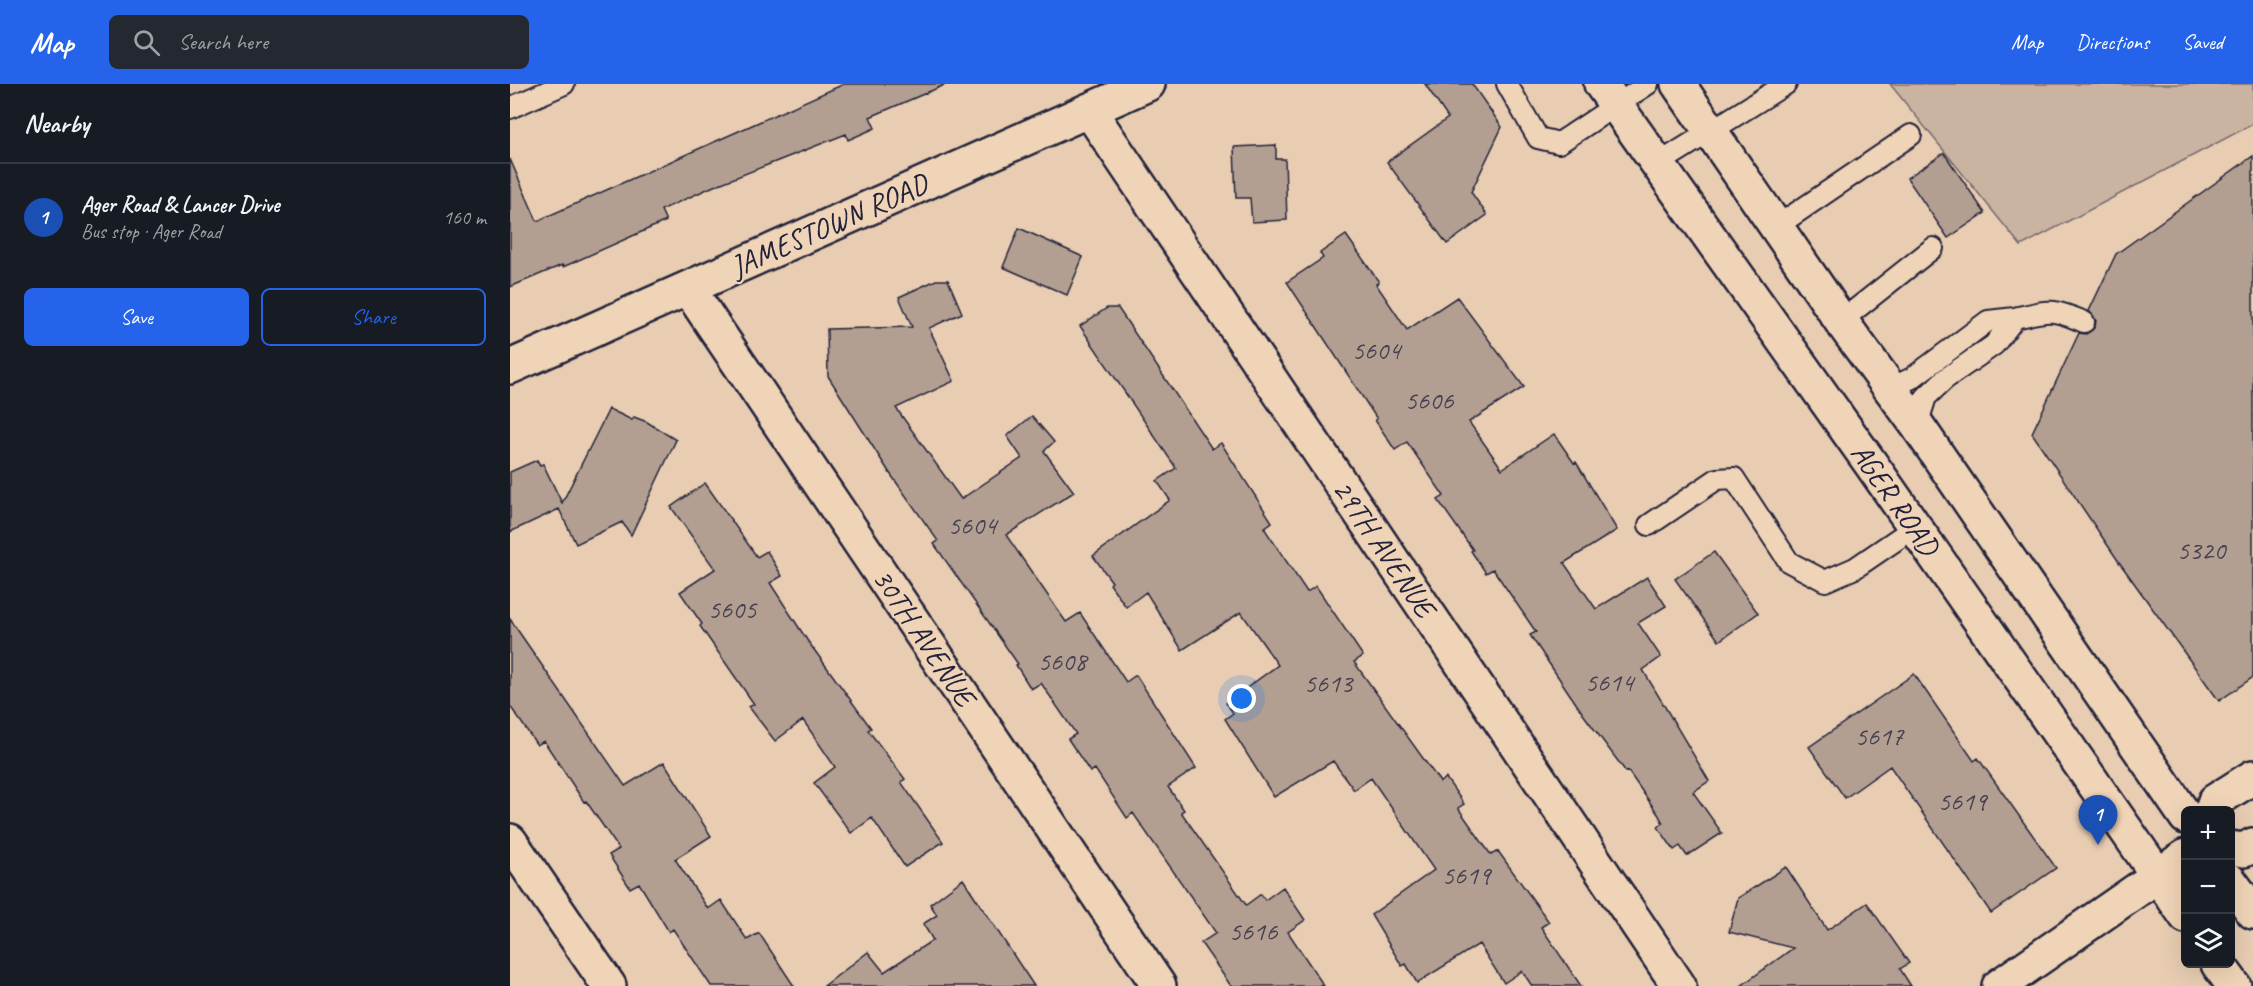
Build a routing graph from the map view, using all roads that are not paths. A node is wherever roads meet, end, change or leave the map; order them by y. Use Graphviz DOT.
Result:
graph roads {
  1 [pos="564,84"];
  2 [pos="1148,84"];
  3 [pos="1506,84"];
  4 [pos="1648,84"];
  5 [pos="1678,84"];
  6 [pos="1786,84"];
  7 [pos="1609,95"];
  8 [pos="510,108"];
  9 [pos="1089,110"];
  10 [pos="1710,129"];
  11 [pos="1911,135"];
  12 [pos="1658,164"];
  13 [pos="1777,226"];
  14 [pos="1933,248"];
  15 [pos="688,288"];
  16 [pos="2015,318"];
  17 [pos="1841,321"];
  18 [pos="2084,322"];
  19 [pos="510,367"];
  20 [pos="1891,388"];
  21 [pos="1917,425"];
  22 [pos="1649,525"];
  23 [pos="1915,527"];
  24 [pos="2253,777"];
  25 [pos="2213,806"];
  26 [pos="2181,810"];
  27 [pos="2253,845"];
  28 [pos="2235,849"];
  29 [pos="2181,859"];
  30 [pos="516,863"];
  31 [pos="2157,876"];
  32 [pos="2235,888"];
  33 [pos="2253,912"];
  34 [pos="2185,914"];
  35 [pos="2221,968"];
  36 [pos="609,986"];
  37 [pos="1159,986"];
  38 [pos="1679,986"];
  39 [pos="1999,986"];
  40 [pos="2234,986"];
  1 -- 8 [label="lane"];
  2 -- 9 [label="street, JAMESTOWN ROAD"];
  3 -- 7 [label="lane"];
  4 -- 7 [label="lane"];
  5 -- 10 [label="street, AGER ROAD"];
  6 -- 10 [label="lane"];
  7 -- 12 [label="street, AGER ROAD"];
  9 -- 15 [label="street, JAMESTOWN ROAD"];
  9 -- 38 [label="street, 29TH AVENUE"];
  10 -- 12 [label="lane"];
  10 -- 13 [label="street, AGER ROAD"];
  11 -- 13 [label="lane"];
  12 -- 23 [label="street, AGER ROAD"];
  13 -- 17 [label="street, AGER ROAD"];
  14 -- 17 [label="lane"];
  15 -- 19 [label="street, JAMESTOWN ROAD"];
  15 -- 37 [label="street, 30TH AVENUE"];
  16 -- 18 [label="lane"];
  16 -- 20 [label="lane"];
  16 -- 21 [label="lane"];
  17 -- 20 [label="street, AGER ROAD"];
  20 -- 21 [label="street, AGER ROAD"];
  21 -- 26 [label="street, AGER ROAD"];
  22 -- 23 [label="lane"];
  23 -- 31 [label="street, AGER ROAD"];
  24 -- 25 [label="street"];
  27 -- 28 [label="street"];
  29 -- 31 [label="street"];
  30 -- 36 [label="street"];
  31 -- 34 [label="street, AGER ROAD"];
  31 -- 39 [label="street"];
  32 -- 33 [label="street"];
  35 -- 40 [label="street"];
}
